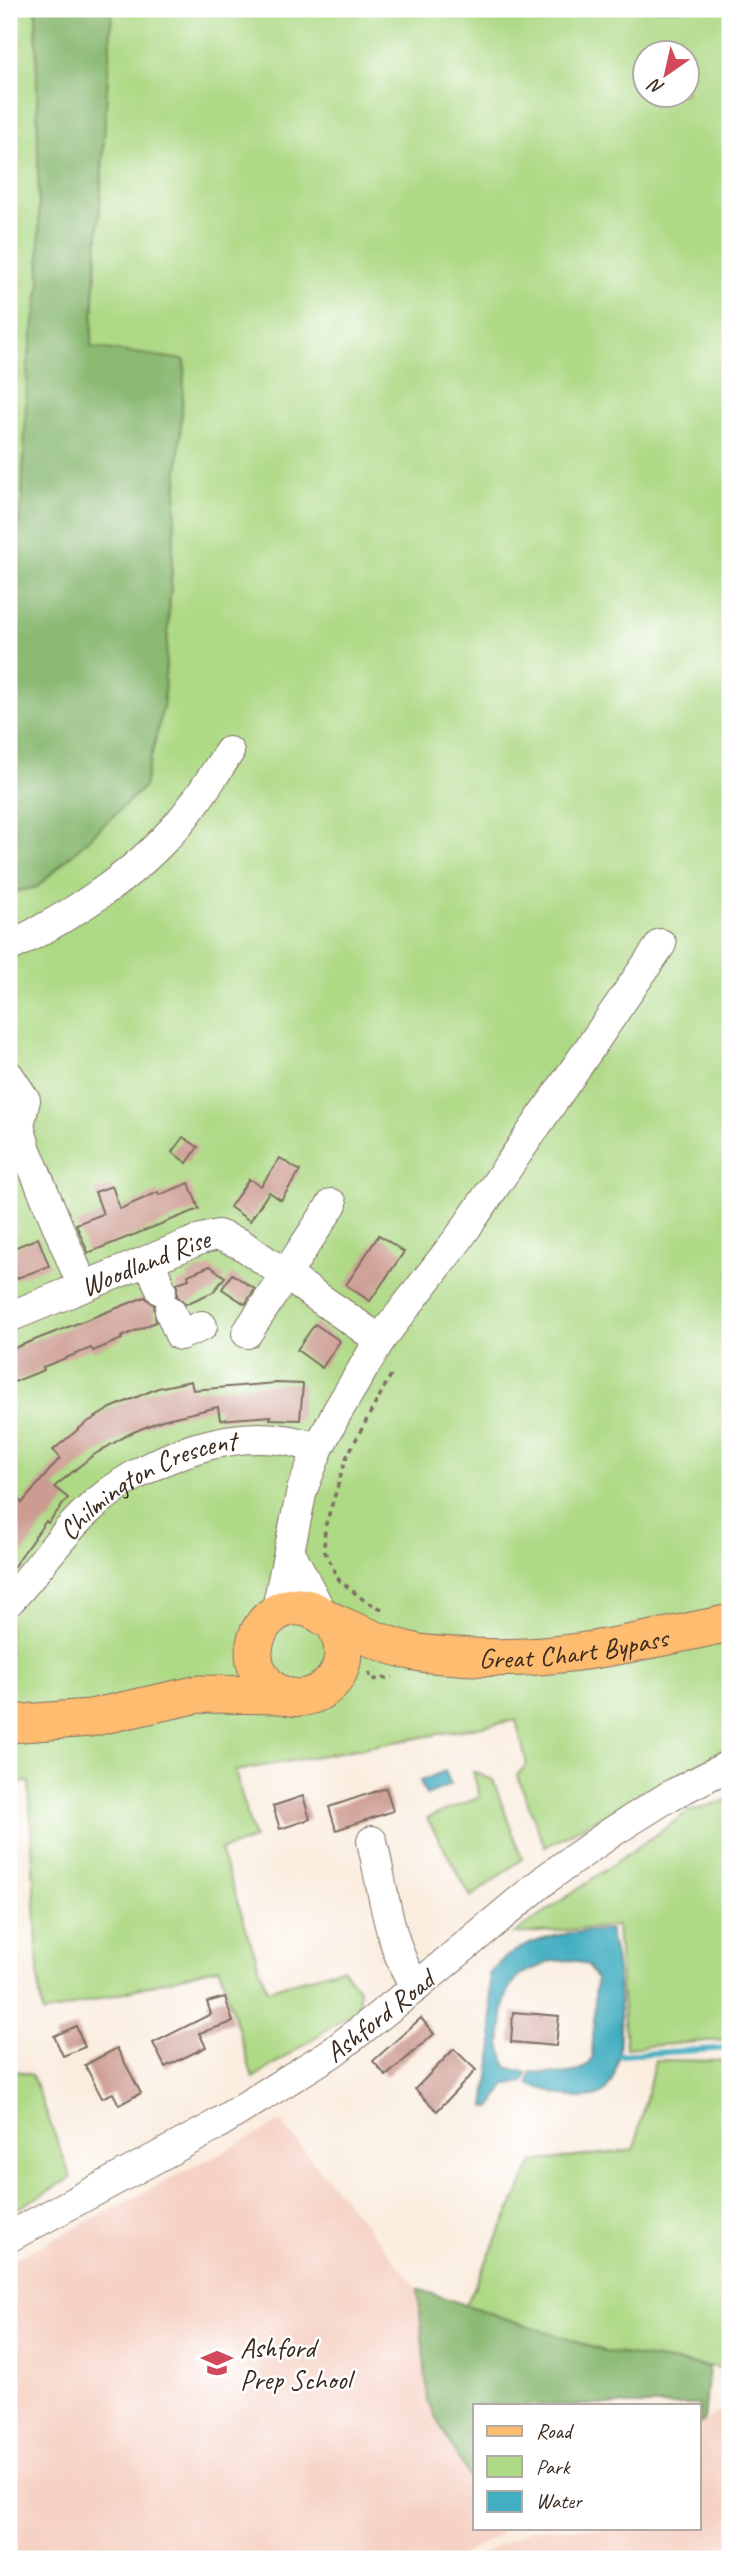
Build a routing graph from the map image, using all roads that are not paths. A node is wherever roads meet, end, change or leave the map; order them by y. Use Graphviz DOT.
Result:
graph roads {
  1 [pos="229,752"];
  2 [pos="661,944"];
  3 [pos="9,947"];
  4 [pos="9,1076"];
  5 [pos="14,1128"];
  6 [pos="332,1204"];
  7 [pos="149,1260"];
  8 [pos="285,1274"];
  9 [pos="83,1287"];
  10 [pos="9,1317"];
  11 [pos="202,1326"];
  12 [pos="247,1333"];
  13 [pos="380,1340"];
  14 [pos="318,1449"];
  15 [pos="290,1552"];
  16 [pos="9,1601"];
  17 [pos="276,1613"];
  18 [pos="327,1617"];
  19 [pos="730,1623"];
  20 [pos="254,1650"];
  21 [pos="416,1652"];
  22 [pos="335,1679"];
  23 [pos="198,1694"];
  24 [pos="284,1695"];
  25 [pos="9,1724"];
  26 [pos="730,1765"];
  27 [pos="372,1841"];
  28 [pos="416,1987"];
  29 [pos="9,2237"];
  1 -- 3 [label="street"];
  2 -- 13 [label="street"];
  4 -- 5 [label="street"];
  5 -- 9 [label="street"];
  6 -- 8 [label="street"];
  7 -- 8 [label="street, Woodland Rise"];
  7 -- 9 [label="street, Woodland Rise"];
  7 -- 11 [label="street"];
  8 -- 12 [label="street"];
  8 -- 13 [label="street, Woodland Rise"];
  9 -- 10 [label="street, Woodland Rise"];
  13 -- 14 [label="street"];
  14 -- 15 [label="street"];
  14 -- 16 [label="street, Chilmington Crescent"];
  15 -- 17 [label="street"];
  15 -- 18 [label="street"];
  17 -- 18 [label="main road"];
  17 -- 20 [label="main road"];
  18 -- 21 [label="main road, Great Chart Bypass"];
  18 -- 22 [label="main road"];
  19 -- 21 [label="main road, Great Chart Bypass"];
  20 -- 23 [label="main road"];
  20 -- 24 [label="main road"];
  21 -- 22 [label="main road, Great Chart Bypass"];
  22 -- 24 [label="main road"];
  23 -- 24 [label="main road"];
  23 -- 25 [label="main road"];
  26 -- 28 [label="street, Ashford Road"];
  27 -- 28 [label="street"];
  28 -- 29 [label="street, Ashford Road"];
}
